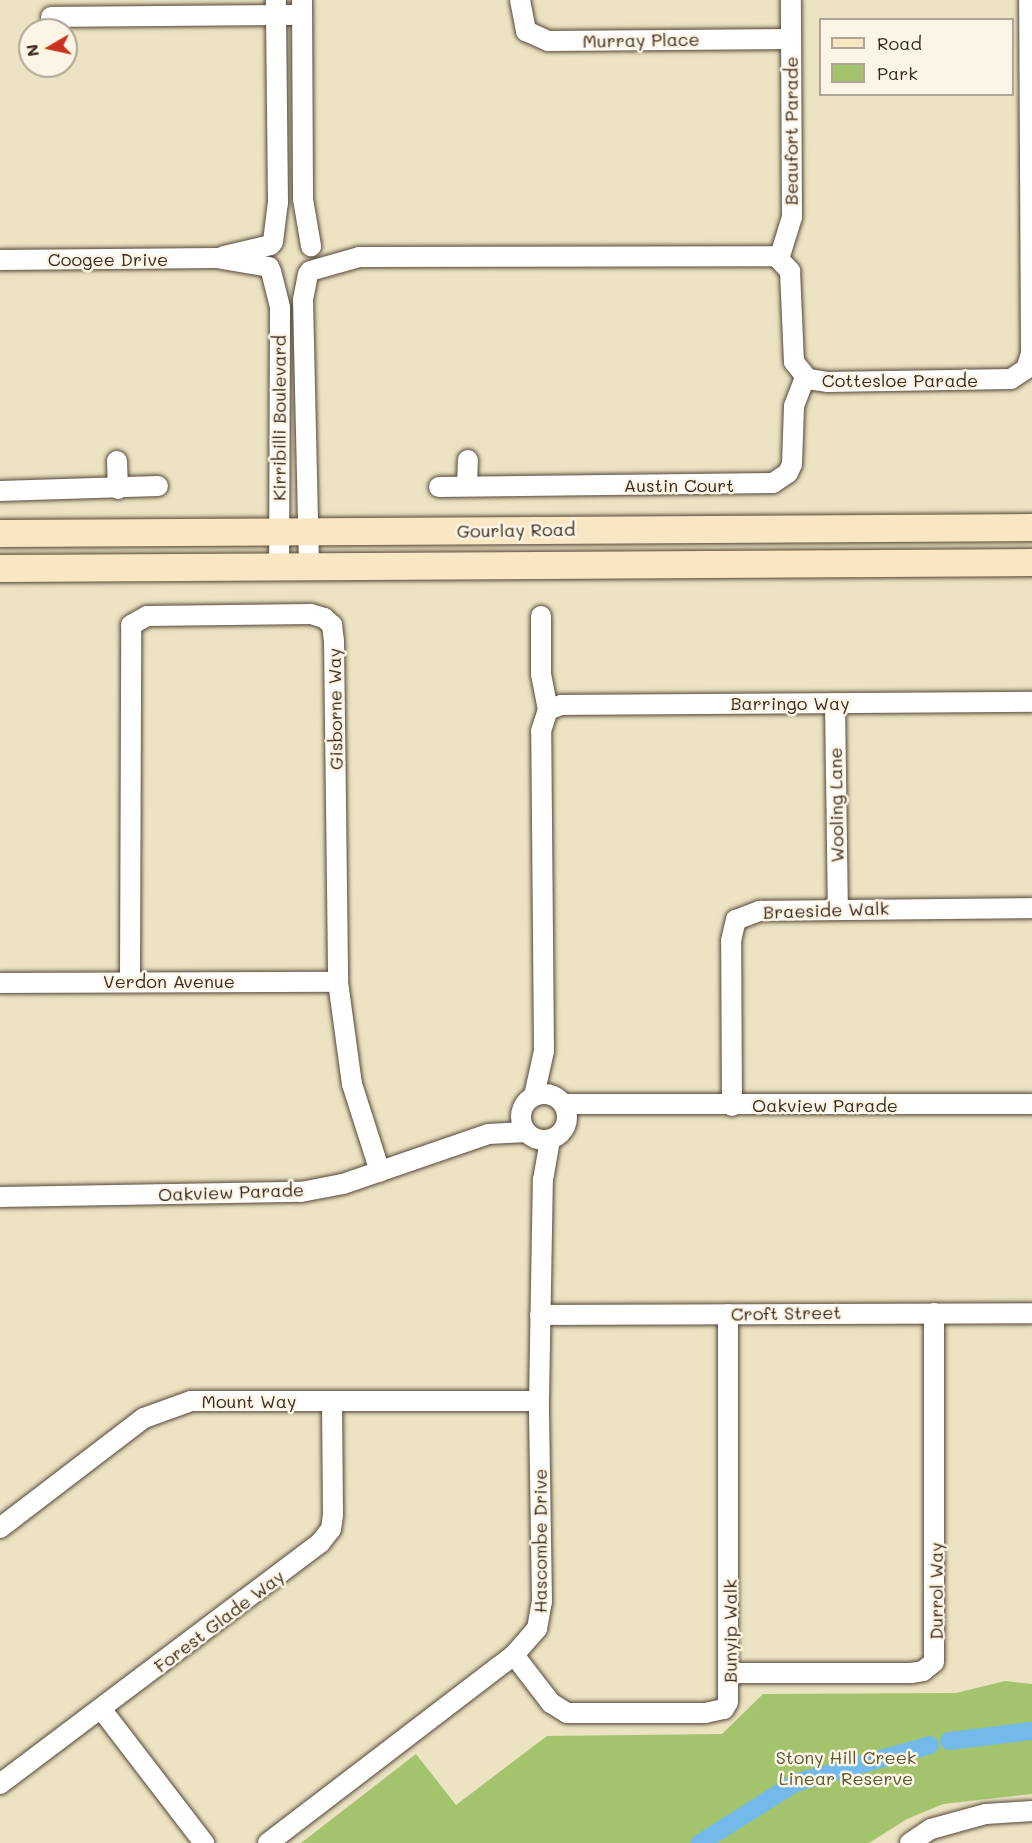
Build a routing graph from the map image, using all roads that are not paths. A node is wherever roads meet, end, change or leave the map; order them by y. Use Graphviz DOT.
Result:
graph roads {
  1 [pos="520,0"];
  2 [pos="791,0"];
  3 [pos="1029,0"];
  4 [pos="276,7"];
  5 [pos="302,7"];
  6 [pos="50,16"];
  7 [pos="791,39"];
  8 [pos="272,243"];
  9 [pos="311,247"];
  10 [pos="359,257"];
  11 [pos="216,258"];
  12 [pos="779,259"];
  13 [pos="0,260"];
  14 [pos="270,269"];
  15 [pos="309,272"];
  16 [pos="806,377"];
  17 [pos="468,460"];
  18 [pos="117,461"];
  19 [pos="158,486"];
  20 [pos="467,486"];
  21 [pos="439,487"];
  22 [pos="118,489"];
  23 [pos="0,491"];
  24 [pos="1032,527"];
  25 [pos="308,532"];
  26 [pos="0,533"];
  27 [pos="279,533"];
  28 [pos="1032,562"];
  29 [pos="279,566"];
  30 [pos="309,566"];
  31 [pos="0,568"];
  32 [pos="541,616"];
  33 [pos="1032,702"];
  34 [pos="835,703"];
  35 [pos="548,710"];
  36 [pos="838,908"];
  37 [pos="1032,908"];
  38 [pos="130,981"];
  39 [pos="338,982"];
  40 [pos="0,984"];
  41 [pos="544,1051"];
  42 [pos="534,1096"];
  43 [pos="559,1100"];
  44 [pos="1032,1104"];
  45 [pos="732,1106"];
  46 [pos="617,1107"];
  47 [pos="522,1112"];
  48 [pos="567,1124"];
  49 [pos="488,1134"];
  50 [pos="537,1137"];
  51 [pos="380,1172"];
  52 [pos="0,1197"];
  53 [pos="934,1313"];
  54 [pos="1032,1313"];
  55 [pos="728,1314"];
  56 [pos="540,1316"];
  57 [pos="539,1401"];
  58 [pos="332,1402"];
  59 [pos="0,1528"];
  60 [pos="514,1655"];
  61 [pos="730,1673"];
  62 [pos="102,1710"];
  63 [pos="0,1784"];
  64 [pos="1032,1811"];
  65 [pos="204,1843"];
  66 [pos="268,1843"];
  67 [pos="910,1843"];
  1 -- 7 [label="street, Murray Place"];
  2 -- 7 [label="street, Beaufort Parade"];
  3 -- 16 [label="street, Cottesloe Parade"];
  4 -- 5 [label="street"];
  4 -- 6 [label="street"];
  4 -- 8 [label="street"];
  5 -- 9 [label="street"];
  7 -- 12 [label="street, Beaufort Parade"];
  8 -- 9 [label="street"];
  8 -- 11 [label="street, Coogee Drive"];
  8 -- 14 [label="street"];
  9 -- 10 [label="street"];
  9 -- 15 [label="street"];
  10 -- 12 [label="street"];
  10 -- 15 [label="street"];
  11 -- 13 [label="street, Coogee Drive"];
  11 -- 14 [label="street, Coogee Drive"];
  12 -- 16 [label="street, Cottesloe Parade"];
  14 -- 15 [label="street"];
  14 -- 27 [label="street, Kirribilli Boulevard"];
  15 -- 25 [label="street, Kirribilli Boulevard"];
  16 -- 20 [label="street, Austin Court"];
  17 -- 20 [label="street"];
  18 -- 22 [label="street"];
  19 -- 22 [label="street"];
  20 -- 21 [label="street, Austin Court"];
  22 -- 23 [label="street"];
  24 -- 25 [label="main road, Gourlay Road"];
  25 -- 27 [label="main road, Gourlay Road"];
  25 -- 30 [label="street, Kirribilli Boulevard"];
  26 -- 27 [label="main road, Gourlay Road"];
  27 -- 29 [label="street, Kirribilli Boulevard"];
  28 -- 30 [label="main road, Gourlay Road"];
  29 -- 30 [label="main road, Gourlay Road"];
  29 -- 31 [label="main road, Gourlay Road"];
  32 -- 35 [label="street"];
  33 -- 34 [label="street, Barringo Way"];
  34 -- 35 [label="street, Barringo Way"];
  34 -- 36 [label="street, Wooling Lane"];
  35 -- 41 [label="street"];
  36 -- 37 [label="street, Braeside Walk"];
  36 -- 45 [label="street, Braeside Walk"];
  38 -- 39 [label="street, Verdon Avenue"];
  38 -- 39 [label="street, Gisborne Way"];
  38 -- 40 [label="street, Verdon Avenue"];
  39 -- 51 [label="street, Gisborne Way"];
  41 -- 42 [label="street"];
  41 -- 43 [label="street"];
  42 -- 43 [label="street"];
  42 -- 47 [label="street"];
  43 -- 46 [label="street, Oakview Parade"];
  43 -- 48 [label="street"];
  44 -- 45 [label="street, Oakview Parade"];
  45 -- 46 [label="street, Oakview Parade"];
  46 -- 48 [label="street, Oakview Parade"];
  47 -- 49 [label="street, Oakview Parade"];
  47 -- 50 [label="street"];
  48 -- 50 [label="street"];
  49 -- 50 [label="street, Oakview Parade"];
  49 -- 51 [label="street, Oakview Parade"];
  50 -- 56 [label="street, Hascombe Drive"];
  51 -- 52 [label="street, Oakview Parade"];
  53 -- 54 [label="street, Croft Street"];
  53 -- 55 [label="street, Croft Street"];
  53 -- 61 [label="street, Durrol Way"];
  55 -- 56 [label="street, Croft Street"];
  55 -- 61 [label="street, Bunyip Walk"];
  56 -- 57 [label="street, Hascombe Drive"];
  57 -- 58 [label="street, Mount Way"];
  57 -- 60 [label="street, Hascombe Drive"];
  58 -- 59 [label="street, Mount Way"];
  58 -- 62 [label="street, Forest Glade Way"];
  60 -- 61 [label="street, Bunyip Walk"];
  60 -- 66 [label="street, Hascombe Drive"];
  62 -- 63 [label="street, Forest Glade Way"];
  62 -- 65 [label="street"];
  64 -- 67 [label="street"];
}
